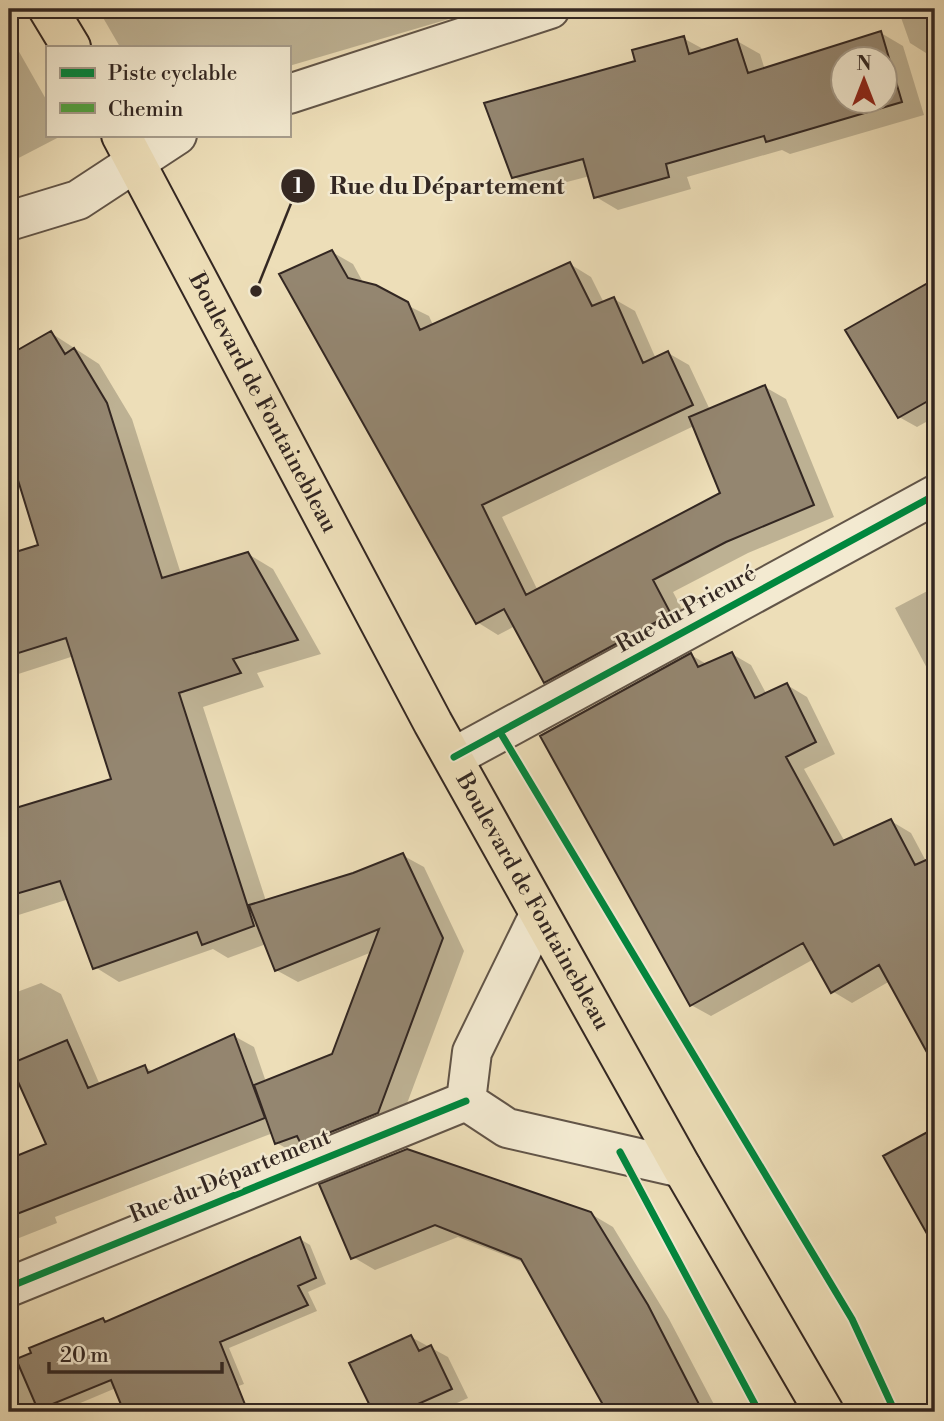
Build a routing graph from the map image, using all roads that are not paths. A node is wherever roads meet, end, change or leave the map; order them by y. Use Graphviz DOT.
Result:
graph roads {
  1 [pos="48,9"];
  2 [pos="550,9"];
  3 [pos="70,46"];
  4 [pos="290,94"];
  5 [pos="173,136"];
  6 [pos="129,148"];
  7 [pos="9,221"];
  8 [pos="935,495"];
  9 [pos="454,757"];
  10 [pos="539,915"];
  11 [pos="467,1101"];
  12 [pos="682,1168"];
  13 [pos="9,1287"];
  14 [pos="824,1412"];
  1 -- 3 [label="main road"];
  2 -- 4 [label="street"];
  5 -- 6 [label="street"];
  6 -- 7 [label="street"];
  6 -- 9 [label="main road, Boulevard de Fontainebleau"];
  8 -- 9 [label="street, Rue du Prieuré"];
  9 -- 10 [label="main road, Boulevard de Fontainebleau"];
  10 -- 11 [label="street"];
  10 -- 12 [label="main road, Boulevard de Fontainebleau"];
  11 -- 12 [label="street"];
  11 -- 13 [label="street, Rue du Département"];
  12 -- 14 [label="main road, Boulevard de Fontainebleau"];
}
